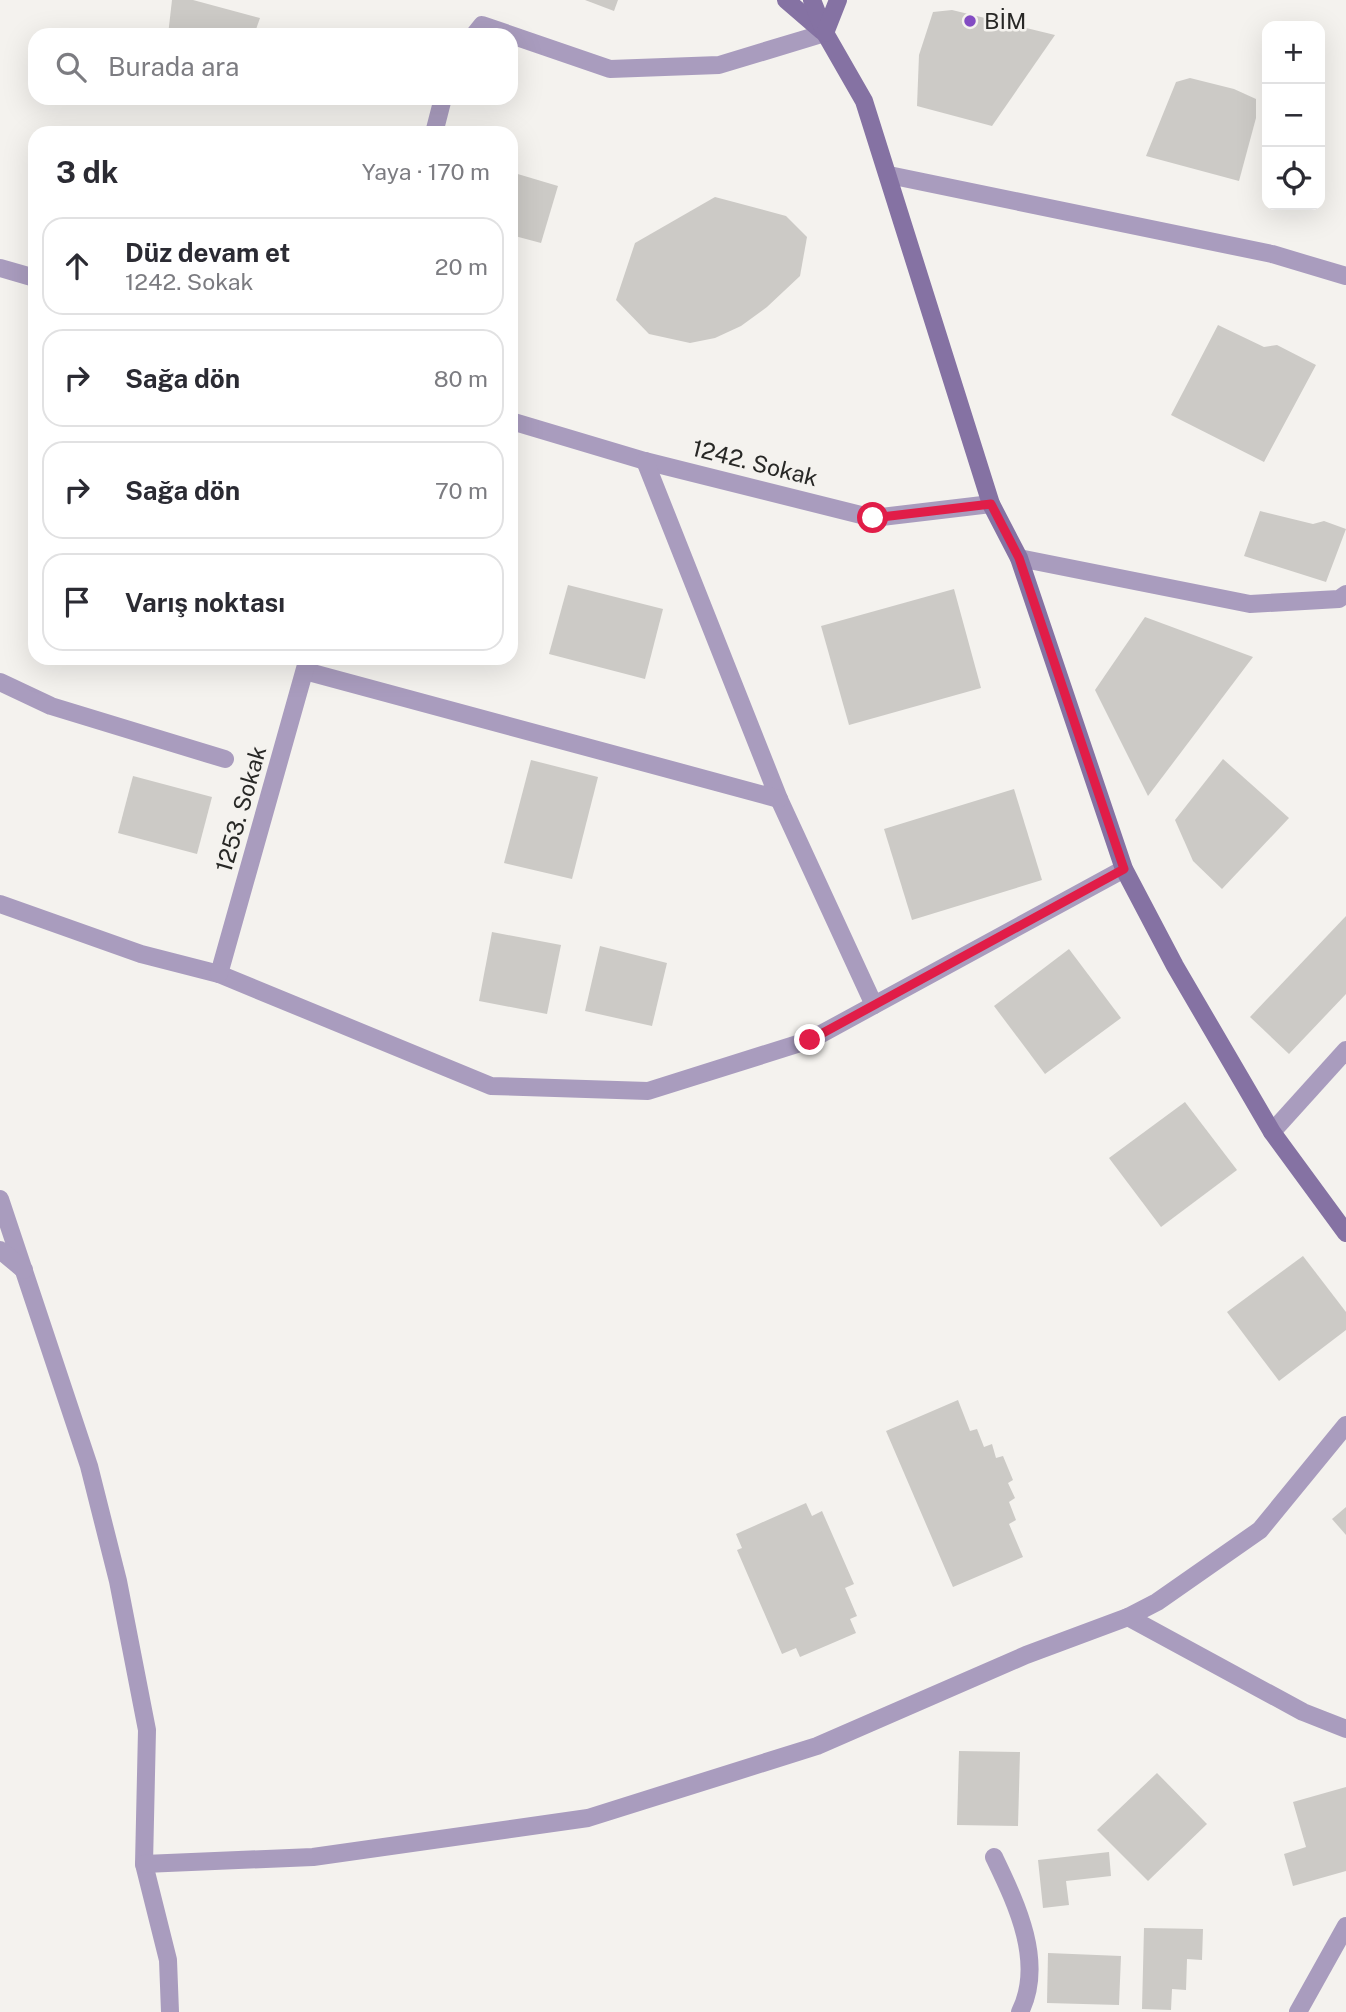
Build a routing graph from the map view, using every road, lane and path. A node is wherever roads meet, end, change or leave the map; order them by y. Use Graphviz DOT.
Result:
graph roads {
  1 [pos="786,0"];
  2 [pos="812,0"];
  3 [pos="828,0"];
  4 [pos="838,0"];
  5 [pos="825,33"];
  6 [pos="518,37"];
  7 [pos="441,105"];
  8 [pos="436,126"];
  9 [pos="889,175"];
  10 [pos="0,268"];
  11 [pos="28,276"];
  12 [pos="1346,276"];
  13 [pos="518,423"];
  14 [pos="645,461"];
  15 [pos="991,504"];
  16 [pos="1019,558"];
  17 [pos="1346,594"];
  18 [pos="307,665"];
  19 [pos="0,682"];
  20 [pos="225,759"];
  21 [pos="779,800"];
  22 [pos="1124,869"];
  23 [pos="0,904"];
  24 [pos="219,974"];
  25 [pos="874,1006"];
  26 [pos="1346,1051"];
  27 [pos="1272,1132"];
  28 [pos="0,1199"];
  29 [pos="1346,1233"];
  30 [pos="0,1250"];
  31 [pos="25,1271"];
  32 [pos="1346,1425"];
  33 [pos="1128,1617"];
  34 [pos="1346,1729"];
  35 [pos="994,1857"];
  36 [pos="144,1864"];
  37 [pos="1346,1926"];
  38 [pos="170,2012"];
  39 [pos="1020,2012"];
  40 [pos="1298,2012"];
  1 -- 5 [label="main road"];
  2 -- 5 [label="main road"];
  3 -- 5 [label="main road"];
  4 -- 5 [label="main road"];
  5 -- 6 [label="street"];
  5 -- 9 [label="main road"];
  7 -- 8 [label="street"];
  9 -- 12 [label="street"];
  9 -- 15 [label="main road"];
  10 -- 11 [label="street"];
  13 -- 14 [label="street, 1242. Sokak"];
  14 -- 15 [label="street, 1242. Sokak"];
  14 -- 21 [label="street"];
  15 -- 16 [label="main road"];
  16 -- 17 [label="street"];
  16 -- 22 [label="main road"];
  18 -- 21 [label="street"];
  18 -- 24 [label="street, 1253. Sokak"];
  19 -- 20 [label="street"];
  21 -- 25 [label="street"];
  22 -- 25 [label="street"];
  22 -- 27 [label="main road"];
  23 -- 24 [label="street"];
  24 -- 25 [label="street"];
  26 -- 27 [label="street"];
  27 -- 29 [label="main road"];
  28 -- 31 [label="street"];
  30 -- 31 [label="street"];
  31 -- 36 [label="street"];
  32 -- 33 [label="street"];
  33 -- 34 [label="street"];
  33 -- 36 [label="street"];
  35 -- 39 [label="street"];
  36 -- 38 [label="street"];
  37 -- 40 [label="street"];
}
